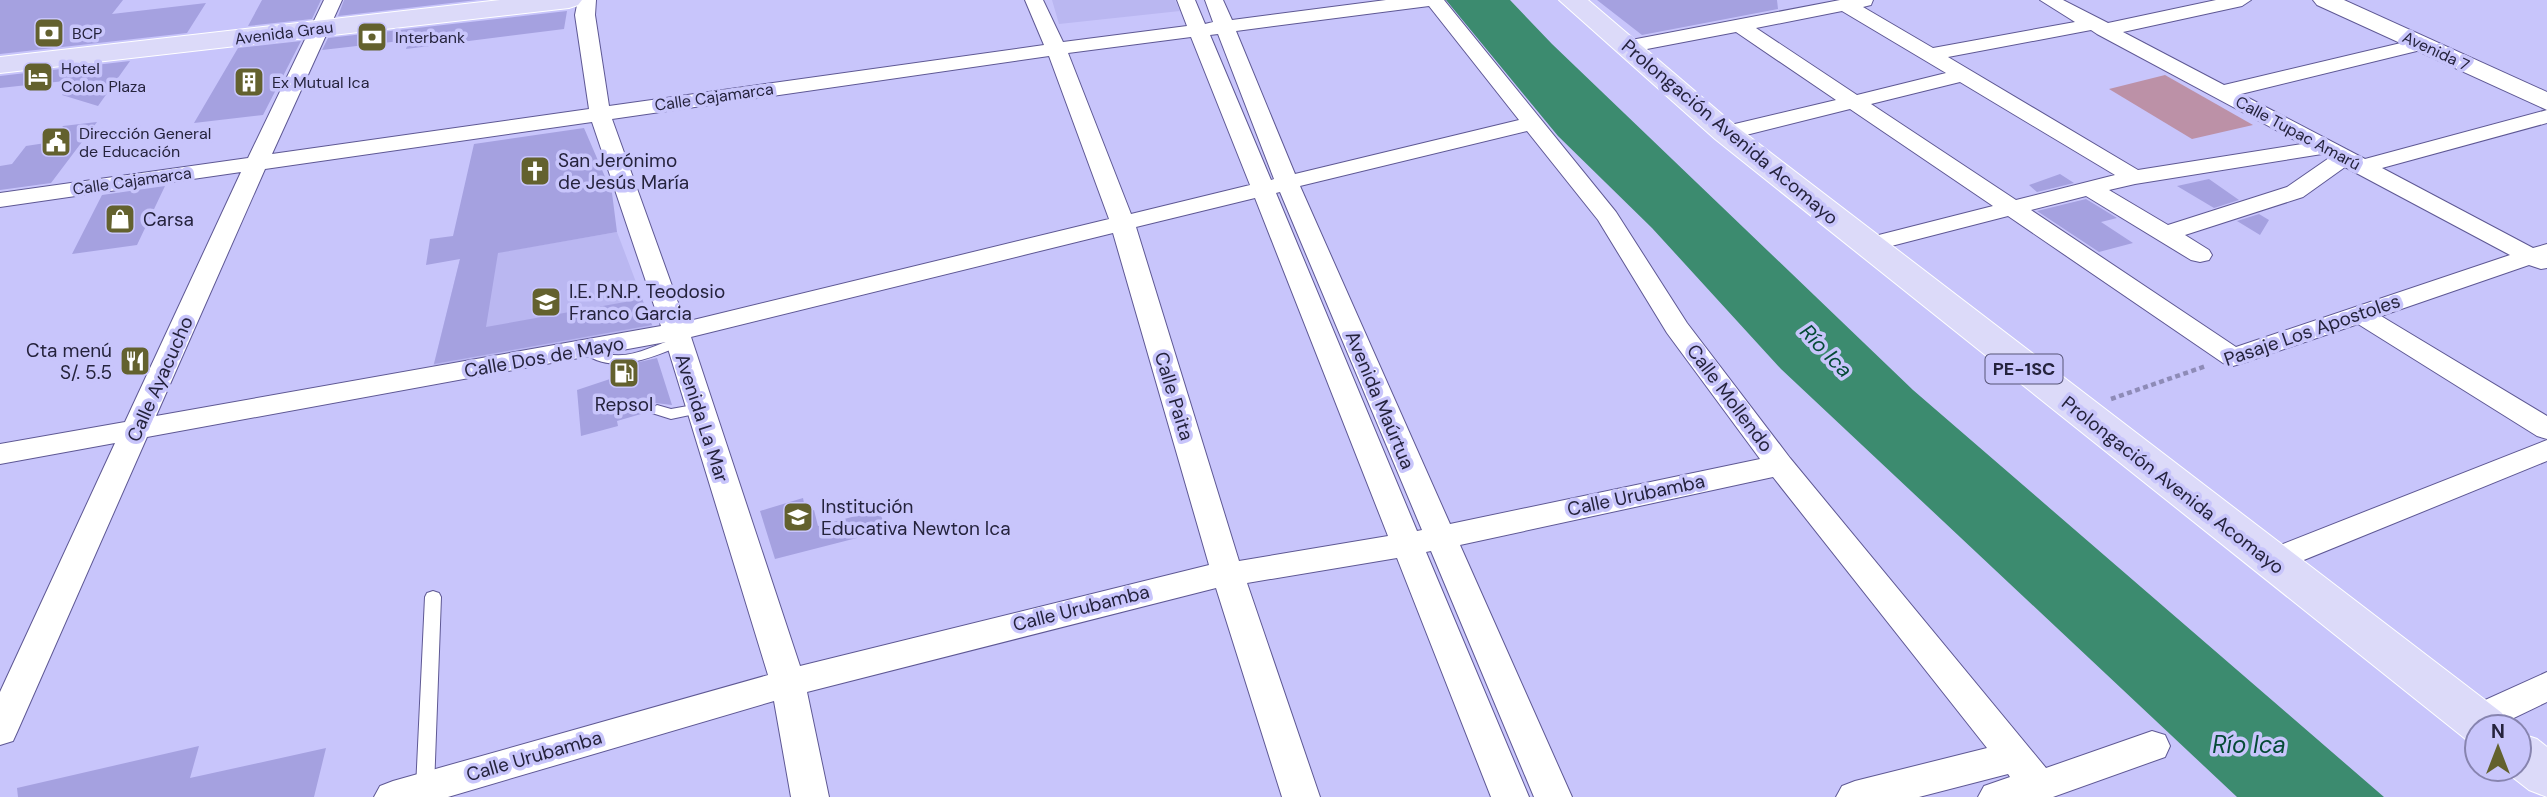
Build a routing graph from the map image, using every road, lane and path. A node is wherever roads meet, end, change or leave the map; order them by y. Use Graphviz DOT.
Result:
graph roads {
  1 [pos="333,0"];
  2 [pos="569,0"];
  3 [pos="587,0"];
  4 [pos="1034,0"];
  5 [pos="1186,0"];
  6 [pos="1214,0"];
  7 [pos="1432,0"];
  8 [pos="1572,0"];
  9 [pos="1870,0"];
  10 [pos="2049,0"];
  11 [pos="2242,0"];
  12 [pos="2325,0"];
  13 [pos="2370,0"];
  14 [pos="1846,5"];
  15 [pos="1224,26"];
  16 [pos="1741,26"];
  17 [pos="2098,27"];
  18 [pos="323,28"];
  19 [pos="1197,30"];
  20 [pos="2422,44"];
  21 [pos="1626,47"];
  22 [pos="1056,48"];
  23 [pos="1929,55"];
  24 [pos="0,65"];
  25 [pos="1964,75"];
  26 [pos="2547,80"];
  27 [pos="2221,92"];
  28 [pos="1854,102"];
  29 [pos="2547,102"];
  30 [pos="600,114"];
  31 [pos="2547,116"];
  32 [pos="1532,123"];
  33 [pos="1726,133"];
  34 [pos="2343,157"];
  35 [pos="256,164"];
  36 [pos="2134,177"];
  37 [pos="1275,185"];
  38 [pos="2089,188"];
  39 [pos="0,200"];
  40 [pos="2012,208"];
  41 [pos="1122,222"];
  42 [pos="2165,234"];
  43 [pos="1868,246"];
  44 [pos="2200,255"];
  45 [pos="2542,258"];
  46 [pos="2360,314"];
  47 [pos="677,337"];
  48 [pos="587,349"];
  49 [pos="2233,357"];
  50 [pos="699,409"];
  51 [pos="657,410"];
  52 [pos="2077,411"];
  53 [pos="2547,429"];
  54 [pos="137,432"];
  55 [pos="2547,450"];
  56 [pos="0,454"];
  57 [pos="1780,465"];
  58 [pos="1438,536"];
  59 [pos="1407,545"];
  60 [pos="2271,561"];
  61 [pos="1227,573"];
  62 [pos="433,597"];
  63 [pos="788,683"];
  64 [pos="2547,686"];
  65 [pos="2467,713"];
  66 [pos="2500,713"];
  67 [pos="0,730"];
  68 [pos="2152,746"];
  69 [pos="2015,757"];
  70 [pos="2039,786"];
  71 [pos="409,792"];
  72 [pos="810,797"];
  73 [pos="1301,797"];
  74 [pos="1510,797"];
  75 [pos="1553,797"];
  76 [pos="1855,797"];
  77 [pos="1997,797"];
  1 -- 18 [label="street, Calle Ayacucho"];
  2 -- 18 [label="main road, Avenida Grau"];
  3 -- 30 [label="street, Avenida La Mar"];
  4 -- 22 [label="street, Calle Paita"];
  5 -- 19 [label="street, Avenida Maúrtua"];
  6 -- 15 [label="street, Avenida Maúrtua"];
  7 -- 15 [label="street, Calle Cajamarca"];
  7 -- 32 [label="street, Calle Mollendo"];
  8 -- 21 [label="main road, Prolongación Avenida Acomayo / PE-1SC"];
  9 -- 14 [label="street"];
  10 -- 17 [label="street, Calle Tupac Amarú"];
  11 -- 17 [label="street"];
  12 -- 20 [label="street, Avenida 7"];
  13 -- 26 [label="street, Avenida 7"];
  14 -- 16 [label="street"];
  14 -- 23 [label="street"];
  15 -- 19 [label="street, Calle Cajamarca"];
  15 -- 37 [label="street, Avenida Maúrtua"];
  16 -- 21 [label="street"];
  16 -- 28 [label="street"];
  17 -- 23 [label="street"];
  17 -- 27 [label="street, Calle Tupac Amarú"];
  18 -- 24 [label="main road, Avenida Grau"];
  18 -- 35 [label="street, Calle Ayacucho"];
  19 -- 22 [label="street, Calle Cajamarca"];
  19 -- 37 [label="street, Avenida Maúrtua"];
  20 -- 27 [label="street"];
  20 -- 29 [label="street, Avenida 7"];
  21 -- 33 [label="main road, Prolongación Avenida Acomayo / PE-1SC"];
  22 -- 30 [label="street, Calle Cajamarca"];
  22 -- 41 [label="street, Calle Paita"];
  23 -- 25 [label="street"];
  25 -- 28 [label="street"];
  25 -- 36 [label="street"];
  27 -- 34 [label="street, Calle Tupac Amarú"];
  28 -- 33 [label="street"];
  28 -- 40 [label="street"];
  30 -- 35 [label="street, Calle Cajamarca"];
  30 -- 47 [label="street, Avenida La Mar"];
  31 -- 34 [label="street"];
  32 -- 37 [label="street, Calle Dos de Mayo"];
  32 -- 57 [label="street, Calle Mollendo"];
  33 -- 43 [label="main road, Prolongación Avenida Acomayo / PE-1SC"];
  34 -- 36 [label="street"];
  34 -- 42 [label="street"];
  34 -- 45 [label="street, Calle Tupac Amarú"];
  35 -- 39 [label="street, Calle Cajamarca"];
  35 -- 54 [label="street, Calle Ayacucho"];
  36 -- 38 [label="street"];
  37 -- 41 [label="street, Calle Dos de Mayo"];
  37 -- 58 [label="street, Avenida Maúrtua"];
  37 -- 59 [label="street, Avenida Maúrtua"];
  38 -- 40 [label="street"];
  38 -- 42 [label="street"];
  40 -- 43 [label="street"];
  40 -- 49 [label="street"];
  41 -- 47 [label="street, Calle Dos de Mayo"];
  41 -- 61 [label="street, Calle Paita"];
  42 -- 44 [label="street"];
  43 -- 52 [label="main road, Prolongación Avenida Acomayo / PE-1SC"];
  45 -- 46 [label="street, Pasaje Los Apostoles"];
  46 -- 49 [label="street, Pasaje Los Apostoles"];
  46 -- 53 [label="street"];
  47 -- 48 [label="street, Calle Dos de Mayo"];
  47 -- 48 [label="lane"];
  47 -- 50 [label="street, Avenida La Mar"];
  48 -- 54 [label="street, Calle Dos de Mayo"];
  49 -- 52 [label="path, Pasaje Los Apostoles"];
  50 -- 51 [label="lane"];
  50 -- 63 [label="street, Avenida La Mar"];
  52 -- 60 [label="main road, Prolongación Avenida Acomayo / PE-1SC"];
  54 -- 56 [label="street, Calle Dos de Mayo"];
  54 -- 67 [label="street, Calle Ayacucho"];
  55 -- 60 [label="street"];
  57 -- 58 [label="street, Calle Urubamba"];
  57 -- 69 [label="street, Calle Mollendo"];
  58 -- 59 [label="street, Calle Urubamba"];
  58 -- 75 [label="street, Avenida Maúrtua"];
  59 -- 61 [label="street, Calle Urubamba"];
  59 -- 74 [label="street, Avenida Maúrtua"];
  60 -- 65 [label="main road, Prolongación Avenida Acomayo / PE-1SC"];
  61 -- 63 [label="street, Calle Urubamba"];
  61 -- 73 [label="street, Calle Paita"];
  62 -- 71 [label="lane"];
  63 -- 71 [label="street, Calle Urubamba"];
  63 -- 72 [label="street, Avenida La Mar"];
  64 -- 66 [label="street"];
  68 -- 70 [label="street"];
  69 -- 70 [label="street, Calle Mollendo"];
  69 -- 76 [label="street"];
  70 -- 77 [label="street"];
}
